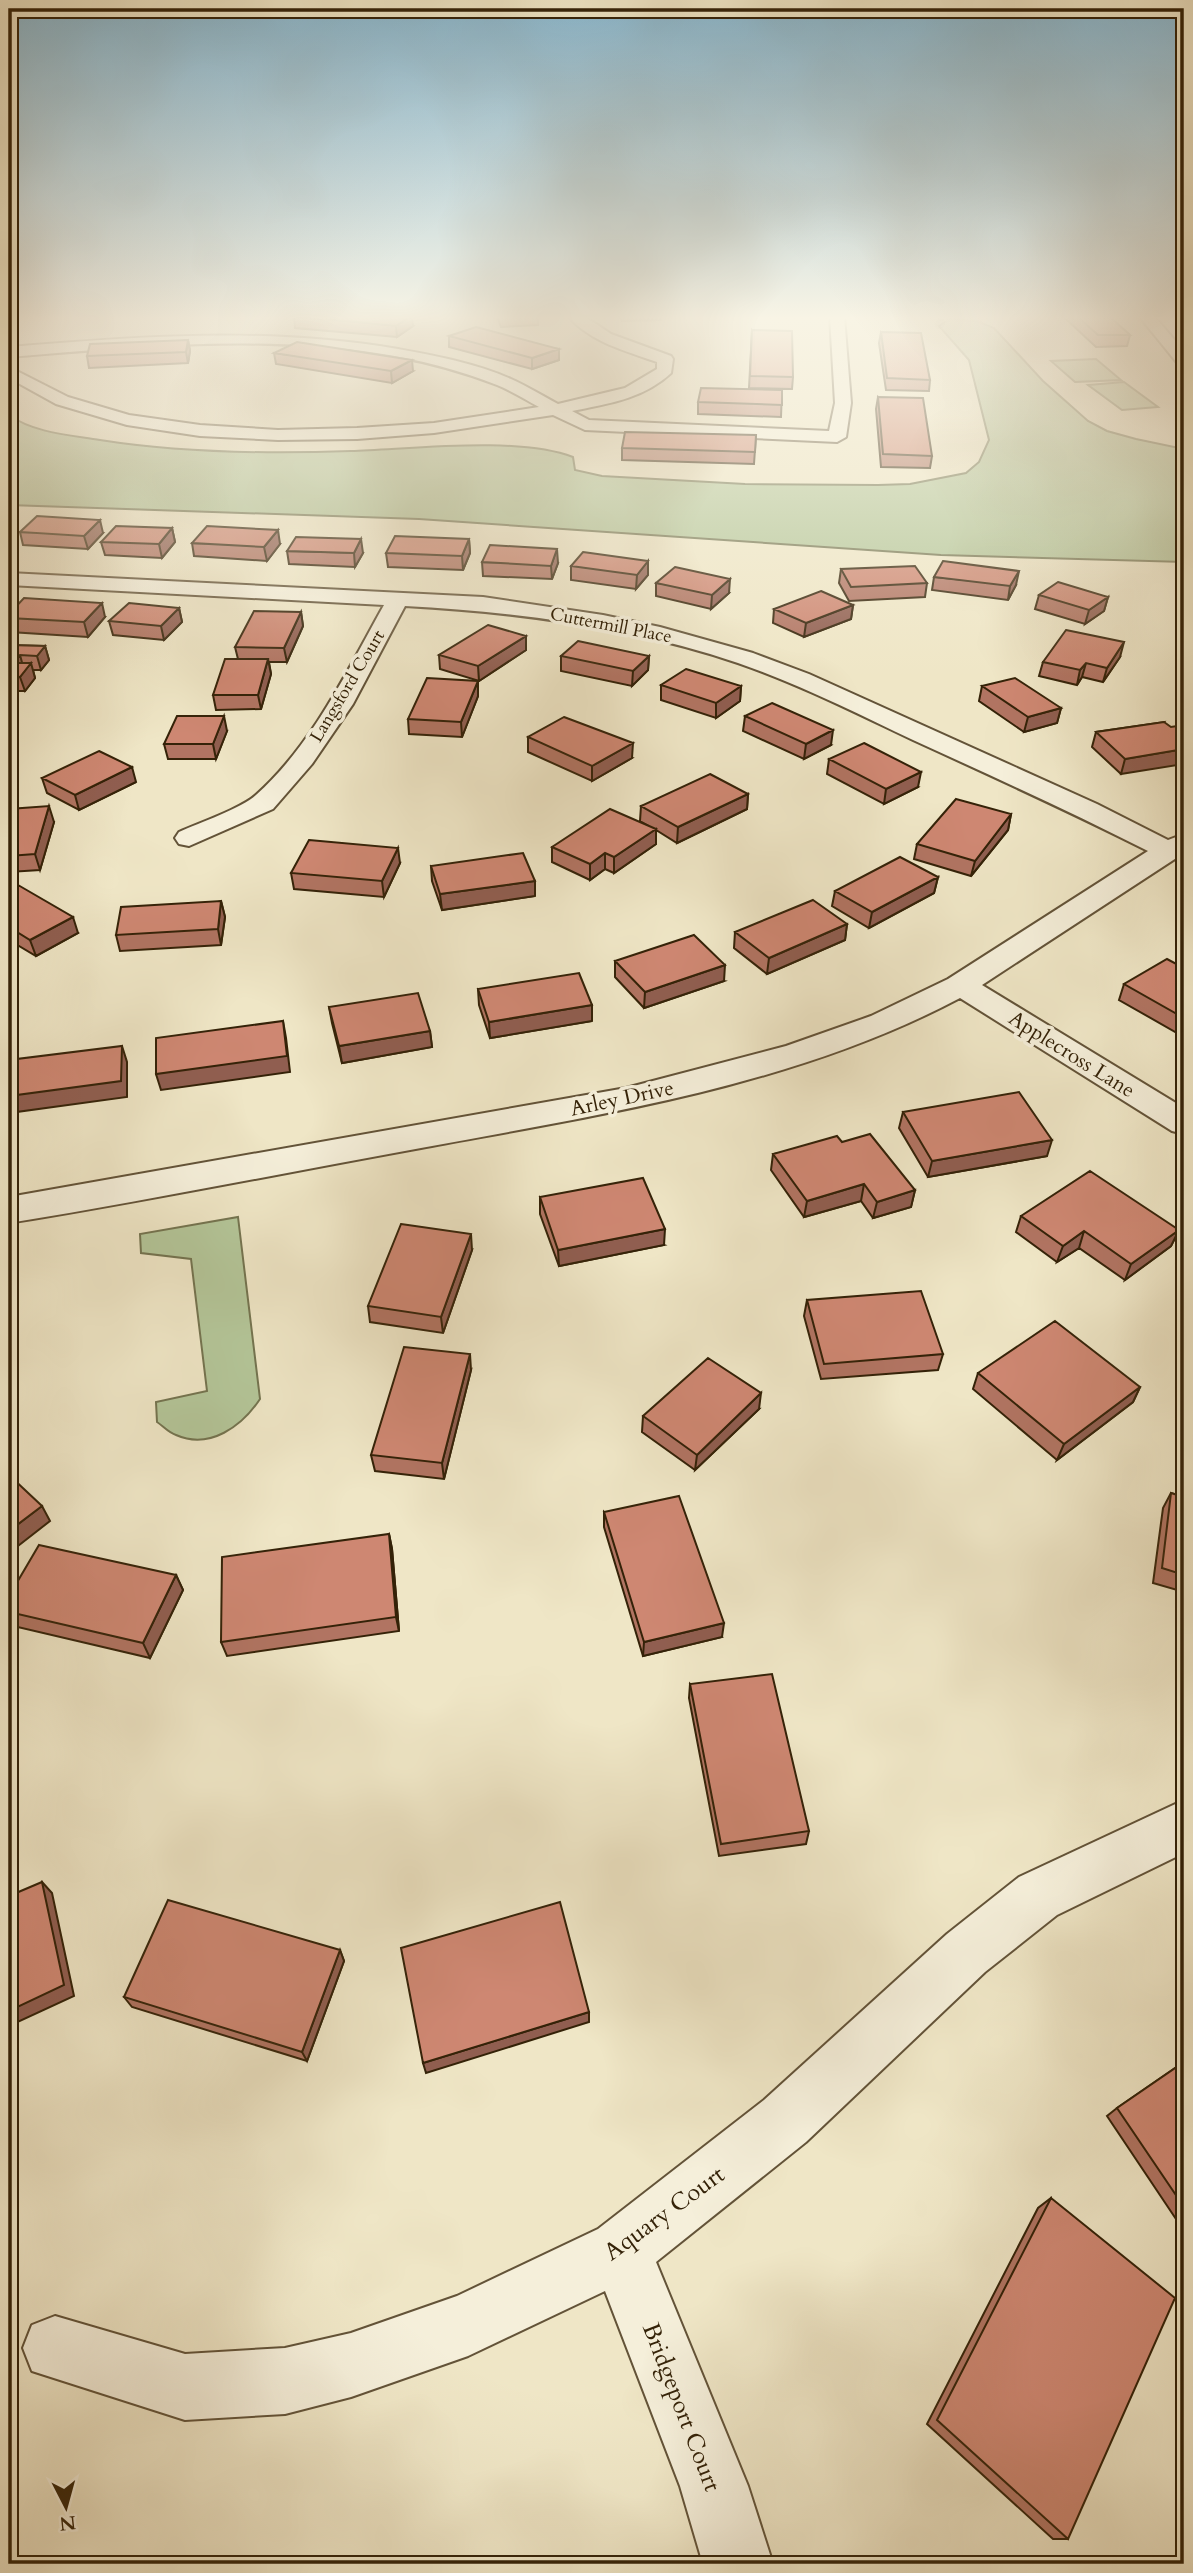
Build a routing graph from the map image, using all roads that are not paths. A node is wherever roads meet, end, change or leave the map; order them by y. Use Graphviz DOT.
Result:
graph roads {
  1 [pos="818,436"];
  2 [pos="837,436"];
  3 [pos="9,579"];
  4 [pos="398,599"];
  5 [pos="189,838"];
  6 [pos="1177,847"];
  7 [pos="960,985"];
  8 [pos="1184,1123"];
  9 [pos="9,1210"];
  10 [pos="1184,1826"];
  11 [pos="620,2251"];
  12 [pos="55,2348"];
  13 [pos="738,2564"];
  1 -- 2 [label="street"];
  3 -- 4 [label="street, Cuttermill Place"];
  4 -- 5 [label="street, Langsford Court"];
  4 -- 6 [label="street, Cuttermill Place"];
  6 -- 7 [label="street, Arley Drive"];
  7 -- 8 [label="street, Applecross Lane"];
  7 -- 9 [label="street, Arley Drive"];
  10 -- 11 [label="street, Aquary Court"];
  11 -- 12 [label="street, Aquary Court"];
  11 -- 13 [label="street, Bridgeport Court"];
}
